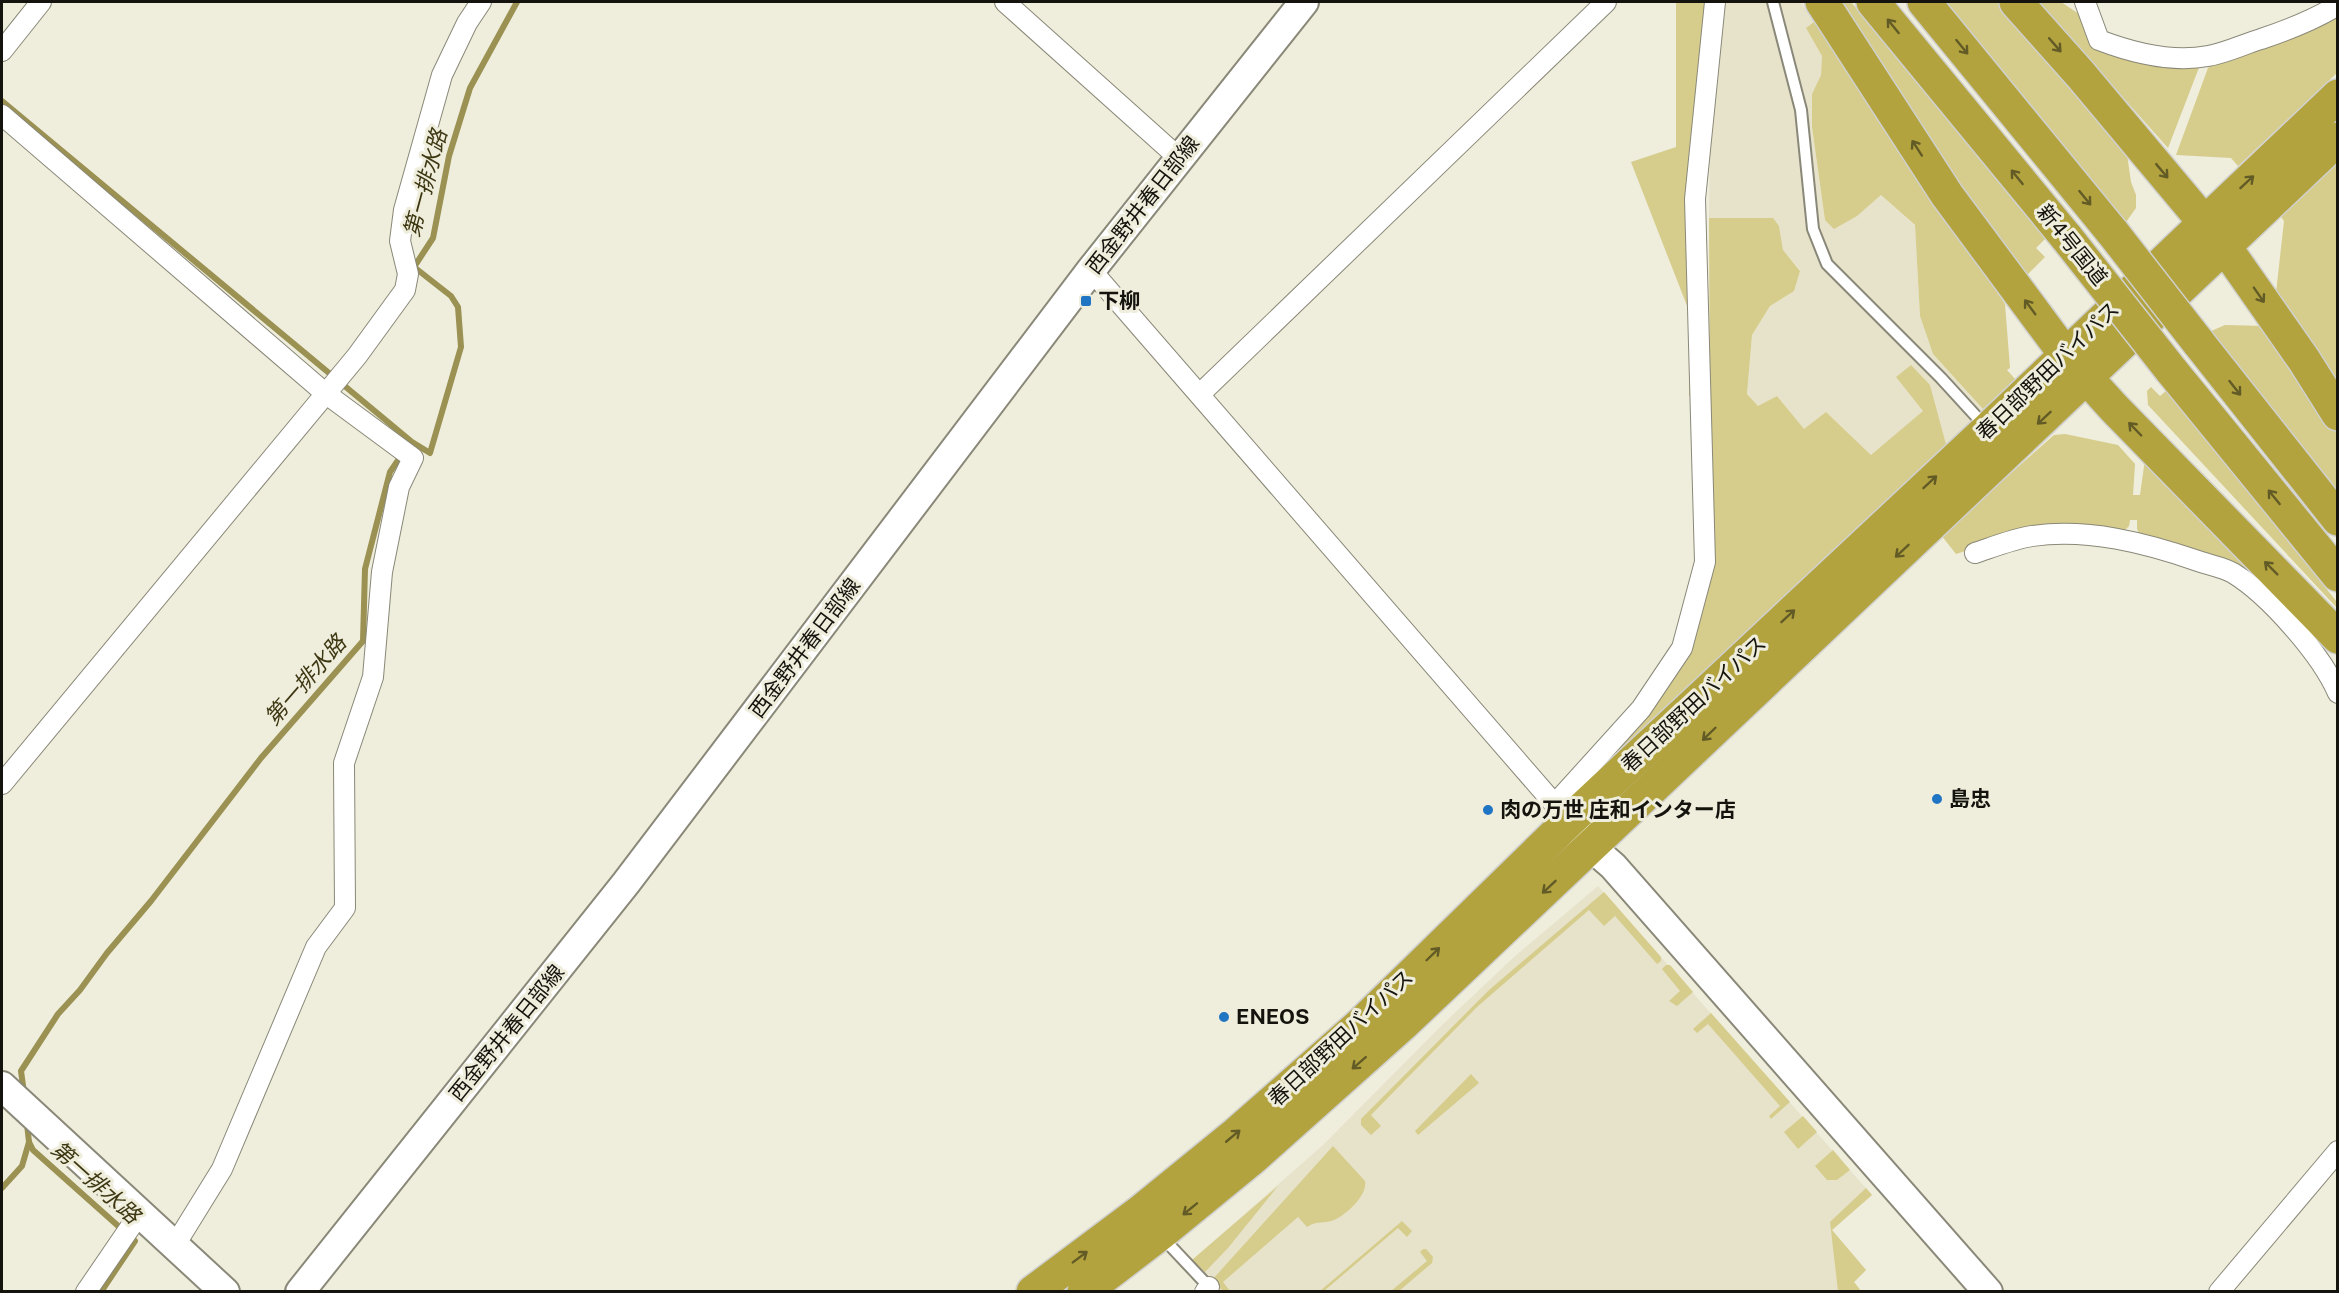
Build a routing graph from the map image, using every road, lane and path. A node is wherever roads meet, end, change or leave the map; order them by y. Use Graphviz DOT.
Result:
graph roads {
  1 [pos="41,2"];
  2 [pos="481,2"];
  3 [pos="1005,2"];
  4 [pos="1304,2"];
  5 [pos="1606,2"];
  6 [pos="1715,2"];
  7 [pos="1773,2"];
  8 [pos="1822,2"];
  9 [pos="1873,2"];
  10 [pos="1924,2"];
  11 [pos="2016,2"];
  12 [pos="2085,2"];
  13 [pos="2337,5"];
  14 [pos="2,51"];
  15 [pos="2337,96"];
  16 [pos="2,115"];
  17 [pos="2337,139"];
  18 [pos="1179,158"];
  19 [pos="2205,222"];
  20 [pos="2225,247"];
  21 [pos="1091,270"];
  22 [pos="2076,366"];
  23 [pos="326,393"];
  24 [pos="1200,394"];
  25 [pos="2337,414"];
  26 [pos="1988,429"];
  27 [pos="2337,519"];
  28 [pos="1975,553"];
  29 [pos="2337,575"];
  30 [pos="2337,637"];
  31 [pos="2337,693"];
  32 [pos="2,784"];
  33 [pos="1562,813"];
  34 [pos="1591,847"];
  35 [pos="2,1086"];
  36 [pos="2337,1151"];
  37 [pos="140,1213"];
  38 [pos="1160,1234"];
  39 [pos="175,1245"];
  40 [pos="1209,1290"];
  41 [pos="86,1292"];
  42 [pos="225,1292"];
  43 [pos="300,1292"];
  44 [pos="1033,1292"];
  45 [pos="1084,1292"];
  46 [pos="1988,1292"];
  47 [pos="2219,1292"];
  1 -- 14 [label="street"];
  2 -- 23 [label="street"];
  3 -- 18 [label="street"];
  4 -- 18 [label="main road, 西金野井春日部線"];
  5 -- 24 [label="street"];
  6 -- 33 [label="street"];
  7 -- 26 [label="lane"];
  22 -- 8 [label="highway, one-way"];
  29 -- 9 [label="highway, 新4号国道, one-way, bridge"];
  10 -- 27 [label="highway, 新4号国道, one-way, bridge"];
  11 -- 19 [label="highway, one-way"];
  12 -- 13 [label="street"];
  19 -- 15 [label="highway, 春日部野田バイパス, one-way"];
  16 -- 23 [label="street"];
  17 -- 20 [label="highway, 春日部野田バイパス"];
  18 -- 21 [label="main road, 西金野井春日部線"];
  19 -- 20 [label="highway"];
  19 -- 22 [label="highway, 春日部野田バイパス"];
  20 -- 22 [label="highway, 春日部野田バイパス"];
  20 -- 25 [label="highway, one-way"];
  21 -- 24 [label="street"];
  21 -- 43 [label="main road, 西金野井春日部線"];
  22 -- 26 [label="highway, 春日部野田バイパス"];
  30 -- 22 [label="highway, one-way"];
  22 -- 34 [label="highway, 春日部野田バイパス, one-way"];
  23 -- 32 [label="street"];
  23 -- 39 [label="street"];
  24 -- 33 [label="street"];
  33 -- 26 [label="highway, 春日部野田バイパス, one-way"];
  28 -- 31 [label="street"];
  33 -- 34 [label="main road"];
  44 -- 33 [label="highway, 春日部野田バイパス, one-way"];
  34 -- 38 [label="highway, 春日部野田バイパス, one-way"];
  34 -- 46 [label="main road"];
  35 -- 37 [label="main road"];
  36 -- 47 [label="street"];
  37 -- 39 [label="main road"];
  37 -- 41 [label="street"];
  38 -- 40 [label="lane"];
  38 -- 45 [label="highway, 春日部野田バイパス"];
  39 -- 42 [label="main road"];
}
